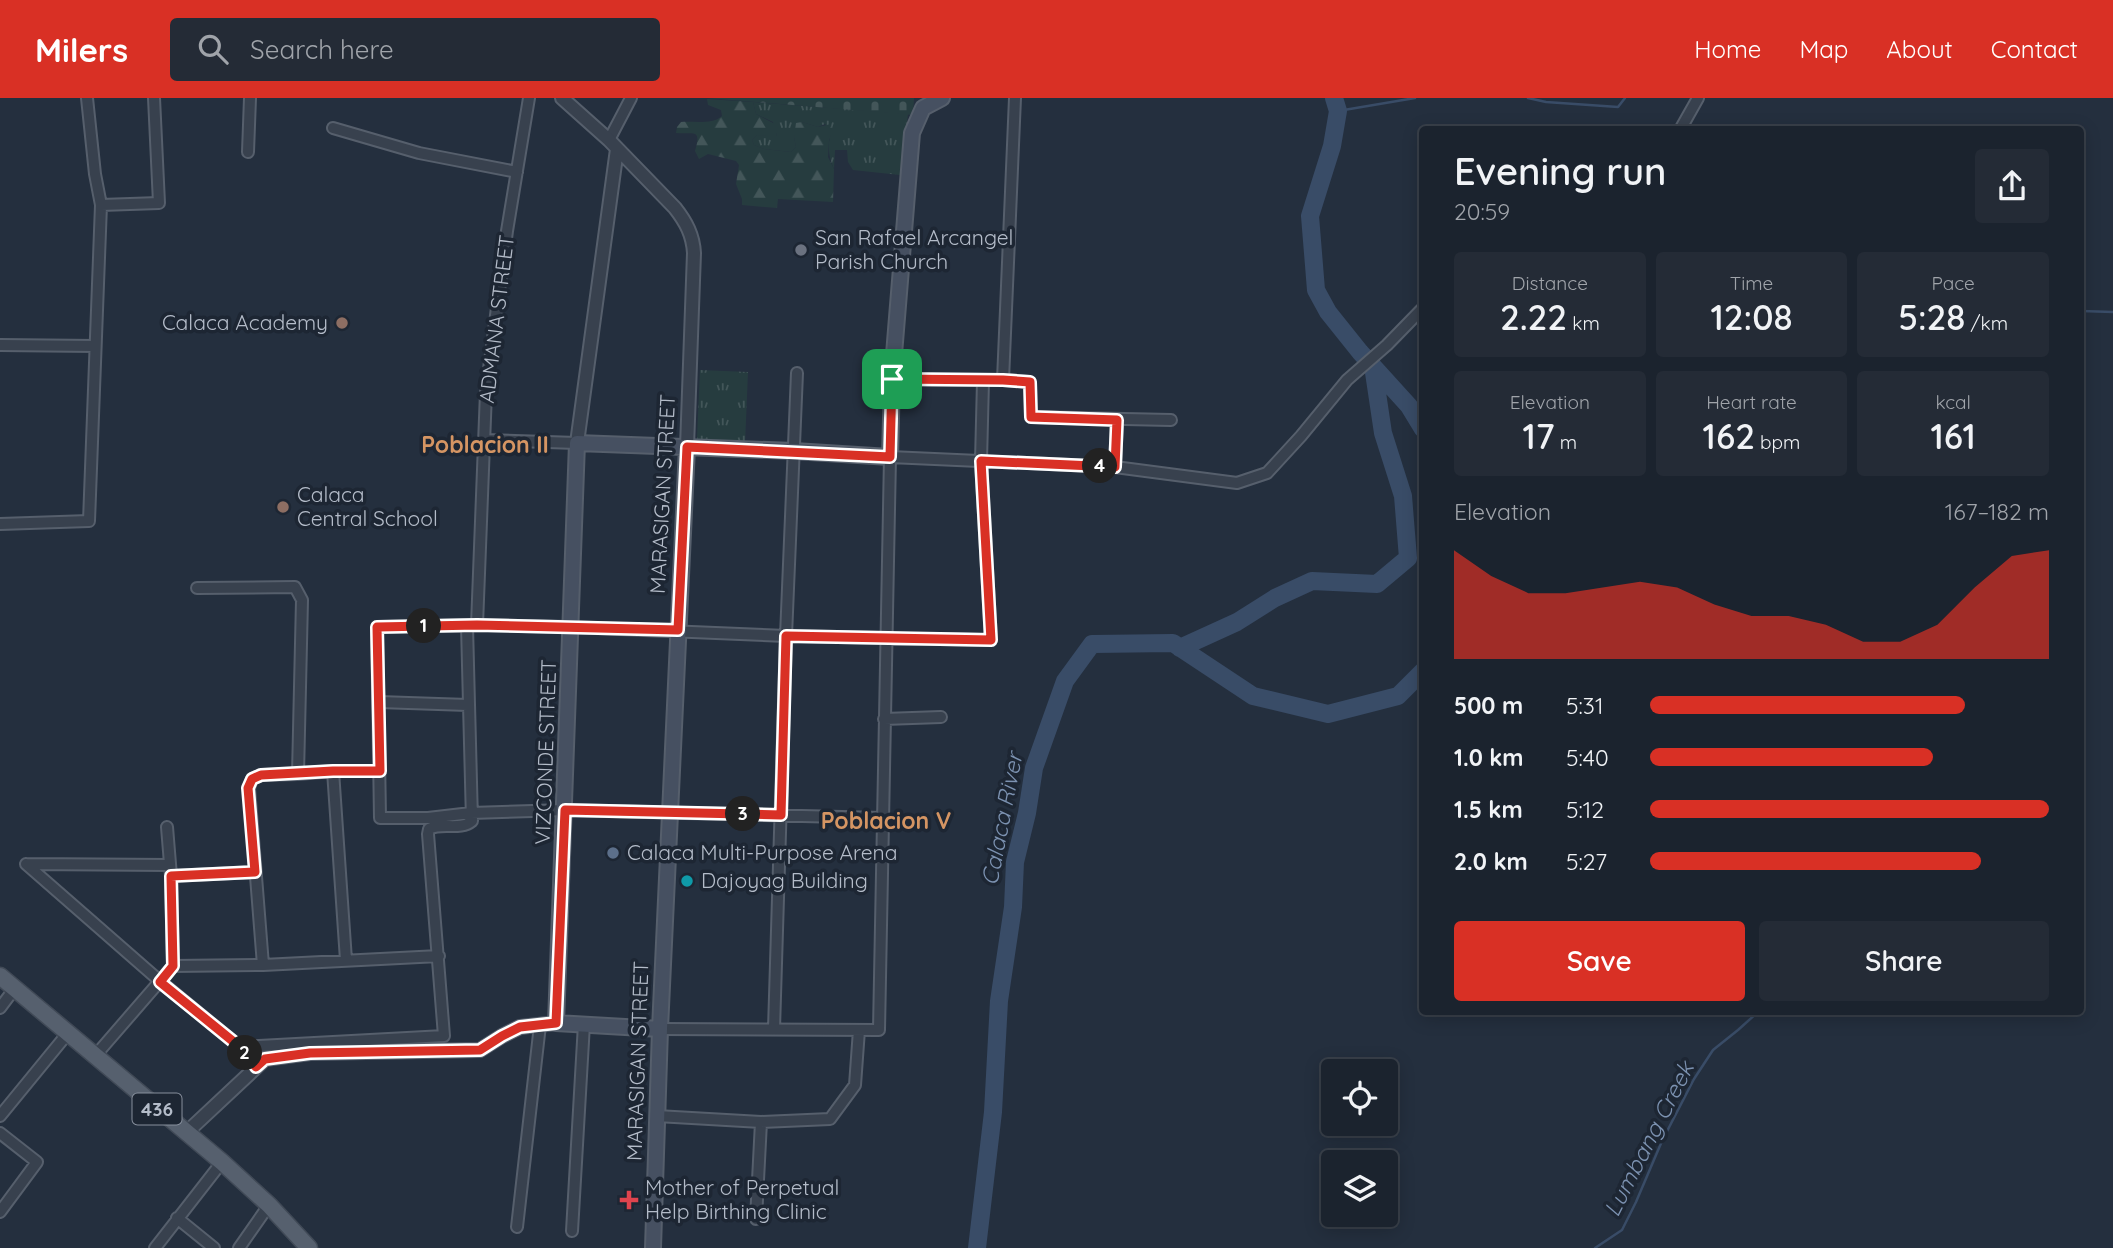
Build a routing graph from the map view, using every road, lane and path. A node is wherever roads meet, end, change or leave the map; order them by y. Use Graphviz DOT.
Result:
graph roads {
  1 [pos="87,98"];
  2 [pos="154,98"];
  3 [pos="250,98"];
  4 [pos="529,98"];
  5 [pos="562,98"];
  6 [pos="631,98"];
  7 [pos="942,98"];
  8 [pos="1015,98"];
  9 [pos="1698,98"];
  10 [pos="1682,126"];
  11 [pos="333,128"];
  12 [pos="613,145"];
  13 [pos="248,152"];
  14 [pos="517,172"];
  15 [pos="101,205"];
  16 [pos="1419,311"];
  17 [pos="0,345"];
  18 [pos="95,346"];
  19 [pos="797,373"];
  20 [pos="892,379"];
  21 [pos="1003,380"];
  22 [pos="983,381"];
  23 [pos="1117,420"];
  24 [pos="1171,420"];
  25 [pos="484,440"];
  26 [pos="578,443"];
  27 [pos="687,447"];
  28 [pos="794,451"];
  29 [pos="890,457"];
  30 [pos="981,461"];
  31 [pos="1115,467"];
  32 [pos="0,524"];
  33 [pos="197,588"];
  34 [pos="472,626"];
  35 [pos="571,627"];
  36 [pos="678,630"];
  37 [pos="786,636"];
  38 [pos="886,638"];
  39 [pos="379,702"];
  40 [pos="468,705"];
  41 [pos="941,717"];
  42 [pos="884,719"];
  43 [pos="333,771"];
  44 [pos="380,771"];
  45 [pos="298,774"];
  46 [pos="565,810"];
  47 [pos="471,813"];
  48 [pos="670,814"];
  49 [pos="781,815"];
  50 [pos="882,818"];
  51 [pos="167,827"];
  52 [pos="171,870"];
  53 [pos="255,872"];
  54 [pos="439,956"];
  55 [pos="346,960"];
  56 [pos="263,965"];
  57 [pos="173,966"];
  58 [pos="0,976"];
  59 [pos="160,982"];
  60 [pos="15,988"];
  61 [pos="0,1009"];
  62 [pos="556,1023"];
  63 [pos="584,1024"];
  64 [pos="540,1025"];
  65 [pos="660,1029"];
  66 [pos="774,1029"];
  67 [pos="859,1030"];
  68 [pos="68,1032"];
  69 [pos="240,1047"];
  70 [pos="95,1056"];
  71 [pos="256,1067"];
  72 [pos="0,1116"];
  73 [pos="657,1116"];
  74 [pos="761,1122"];
  75 [pos="0,1133"];
  76 [pos="186,1133"];
  77 [pos="222,1162"];
  78 [pos="269,1205"];
  79 [pos="0,1212"];
  80 [pos="177,1218"];
  81 [pos="755,1219"];
  82 [pos="517,1227"];
  83 [pos="572,1231"];
  84 [pos="155,1248"];
  85 [pos="215,1248"];
  86 [pos="239,1248"];
  87 [pos="309,1248"];
  88 [pos="653,1248"];
  1 -- 15 [label="street"];
  2 -- 15 [label="street"];
  3 -- 13 [label="street"];
  4 -- 14 [label="street, ADMANA STREET"];
  5 -- 12 [label="street, MARASIGAN STREET"];
  6 -- 12 [label="street"];
  7 -- 20 [label="main road"];
  8 -- 21 [label="street"];
  9 -- 10 [label="street"];
  11 -- 14 [label="street"];
  12 -- 26 [label="street, VIZCONDE STREET"];
  12 -- 27 [label="street, MARASIGAN STREET"];
  14 -- 25 [label="street, ADMANA STREET"];
  15 -- 18 [label="street"];
  16 -- 31 [label="street"];
  17 -- 18 [label="street"];
  18 -- 32 [label="street"];
  19 -- 28 [label="street"];
  20 -- 22 [label="street"];
  20 -- 29 [label="main road"];
  21 -- 22 [label="street"];
  21 -- 23 [label="street"];
  22 -- 30 [label="street"];
  23 -- 24 [label="street"];
  23 -- 31 [label="street"];
  25 -- 26 [label="street"];
  25 -- 34 [label="street, ADMANA STREET"];
  26 -- 27 [label="main road"];
  26 -- 35 [label="main road, VIZCONDE STREET"];
  27 -- 28 [label="main road"];
  27 -- 36 [label="main road, MARASIGAN STREET"];
  28 -- 29 [label="main road"];
  28 -- 37 [label="street"];
  29 -- 30 [label="street"];
  29 -- 38 [label="street"];
  30 -- 31 [label="street"];
  30 -- 38 [label="street"];
  33 -- 45 [label="street"];
  34 -- 35 [label="street"];
  34 -- 39 [label="street"];
  34 -- 40 [label="street, ADMANA STREET"];
  35 -- 36 [label="street"];
  35 -- 46 [label="main road, VIZCONDE STREET"];
  36 -- 37 [label="street"];
  36 -- 48 [label="main road, MARASIGAN STREET"];
  37 -- 38 [label="street"];
  37 -- 49 [label="street"];
  38 -- 42 [label="street"];
  39 -- 40 [label="street"];
  39 -- 44 [label="street"];
  40 -- 47 [label="street, ADMANA STREET"];
  41 -- 42 [label="street"];
  42 -- 50 [label="street"];
  43 -- 44 [label="street"];
  43 -- 45 [label="street"];
  43 -- 55 [label="street"];
  44 -- 47 [label="street"];
  45 -- 53 [label="street"];
  46 -- 47 [label="street"];
  46 -- 48 [label="street"];
  46 -- 62 [label="main road, VIZCONDE STREET"];
  47 -- 54 [label="street"];
  48 -- 49 [label="street"];
  48 -- 65 [label="main road, MARASIGAN STREET"];
  49 -- 50 [label="street"];
  49 -- 66 [label="street"];
  50 -- 67 [label="street"];
  51 -- 52 [label="street"];
  52 -- 53 [label="street"];
  52 -- 57 [label="street"];
  52 -- 59 [label="street"];
  53 -- 56 [label="street"];
  54 -- 55 [label="street"];
  54 -- 69 [label="street"];
  55 -- 56 [label="street"];
  56 -- 57 [label="street"];
  57 -- 59 [label="street"];
  58 -- 60 [label="main road, 436"];
  59 -- 69 [label="street"];
  59 -- 70 [label="street"];
  60 -- 61 [label="street"];
  60 -- 68 [label="main road, 436"];
  62 -- 63 [label="main road"];
  62 -- 64 [label="street"];
  63 -- 65 [label="main road"];
  63 -- 83 [label="street"];
  64 -- 71 [label="street"];
  64 -- 82 [label="street"];
  65 -- 66 [label="street"];
  65 -- 73 [label="main road, MARASIGAN STREET"];
  66 -- 67 [label="street"];
  67 -- 74 [label="street"];
  68 -- 70 [label="main road, 436"];
  68 -- 72 [label="street"];
  69 -- 71 [label="street"];
  70 -- 76 [label="main road, 436"];
  71 -- 76 [label="street"];
  73 -- 74 [label="street"];
  73 -- 88 [label="main road, MARASIGAN STREET"];
  74 -- 81 [label="street"];
  75 -- 79 [label="street"];
  76 -- 77 [label="main road, 436"];
  77 -- 78 [label="main road, 436"];
  77 -- 80 [label="street"];
  78 -- 86 [label="street"];
  78 -- 87 [label="main road, 436"];
  80 -- 84 [label="street"];
  80 -- 85 [label="street"];
}
